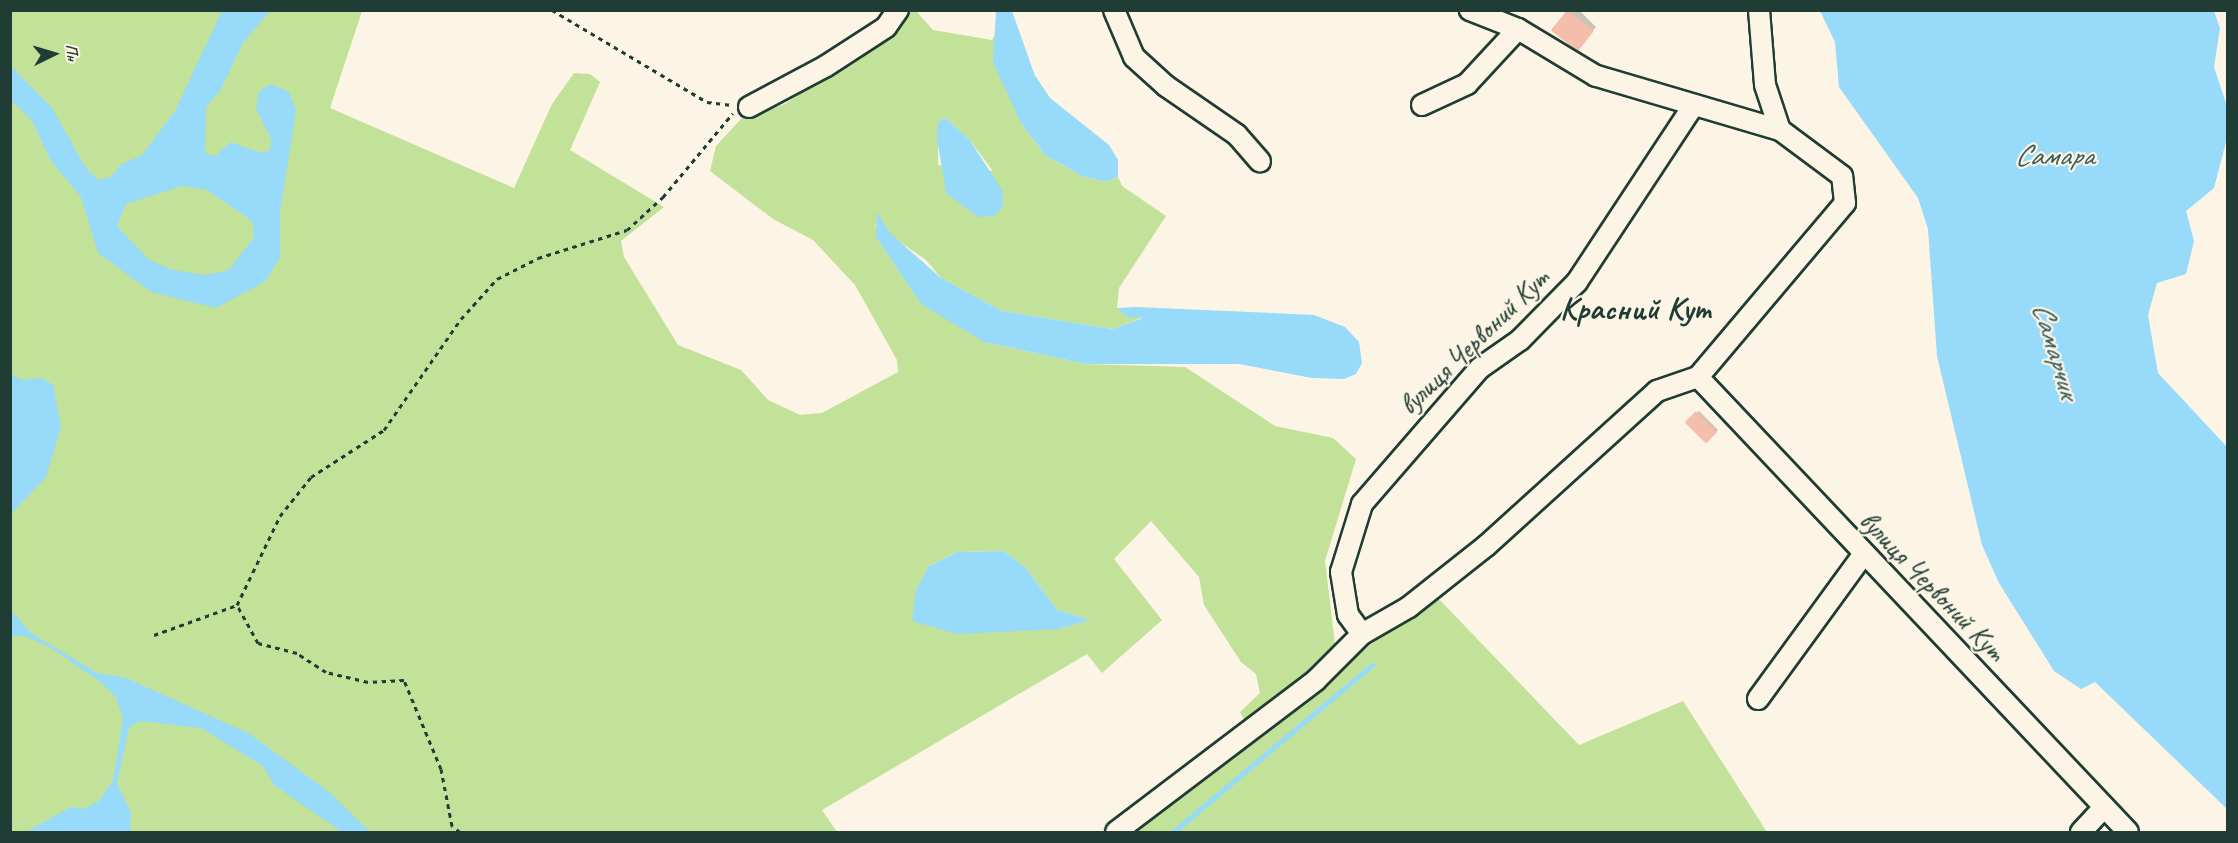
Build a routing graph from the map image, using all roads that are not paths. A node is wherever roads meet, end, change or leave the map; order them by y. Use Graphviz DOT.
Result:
graph roads {
  1 [pos="898,10"];
  2 [pos="1114,10"];
  3 [pos="1470,10"];
  4 [pos="1759,10"];
  5 [pos="1518,29"];
  6 [pos="1422,105"];
  7 [pos="1693,106"];
  8 [pos="749,107"];
  9 [pos="1780,130"];
  10 [pos="1260,161"];
  11 [pos="1698,377"];
  12 [pos="1863,555"];
  13 [pos="1362,634"];
  14 [pos="1758,699"];
  15 [pos="2104,807"];
  16 [pos="1116,832"];
  17 [pos="2081,832"];
  18 [pos="2128,832"];
  1 -- 8 [label="street"];
  2 -- 10 [label="street"];
  3 -- 5 [label="street"];
  4 -- 9 [label="street"];
  5 -- 6 [label="street"];
  5 -- 7 [label="street"];
  7 -- 9 [label="street"];
  7 -- 13 [label="street, вулиця Червоний Кут"];
  9 -- 11 [label="street"];
  11 -- 12 [label="street, вулиця Червоний Кут"];
  11 -- 13 [label="street"];
  12 -- 14 [label="street"];
  12 -- 15 [label="street, вулиця Червоний Кут"];
  13 -- 16 [label="street"];
  15 -- 17 [label="street"];
  15 -- 18 [label="street, вулиця Червоний Кут"];
}
